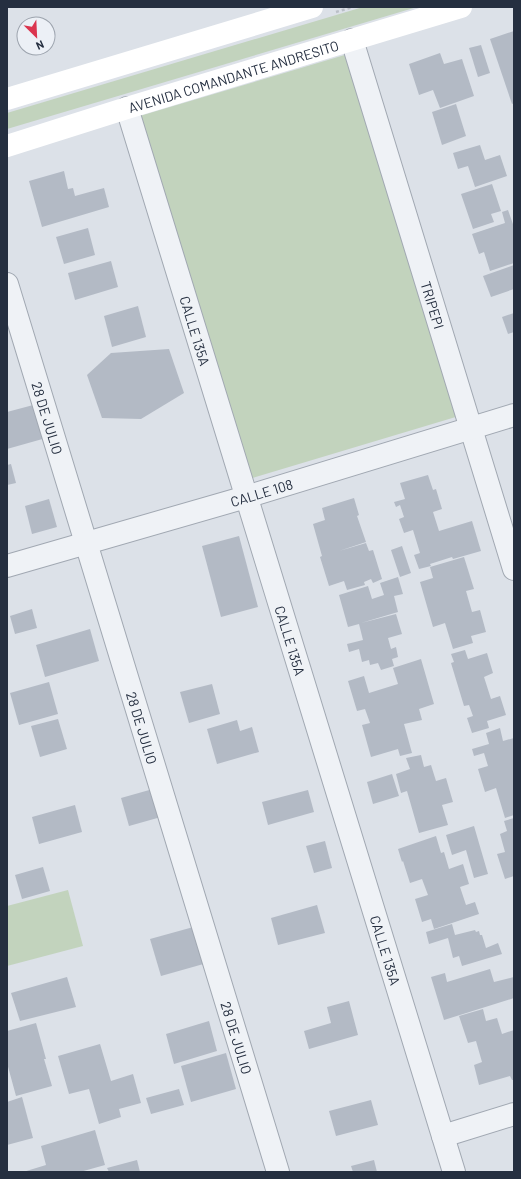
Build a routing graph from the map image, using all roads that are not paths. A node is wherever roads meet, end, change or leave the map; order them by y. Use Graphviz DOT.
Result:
graph roads {
  1 [pos="312,7"];
  2 [pos="461,7"];
  3 [pos="264,14"];
  4 [pos="352,40"];
  5 [pos="7,99"];
  6 [pos="127,108"];
  7 [pos="7,146"];
  8 [pos="7,284"];
  9 [pos="514,414"];
  10 [pos="471,428"];
  11 [pos="246,497"];
  12 [pos="86,543"];
  13 [pos="7,566"];
  14 [pos="514,569"];
  15 [pos="514,1114"];
  16 [pos="443,1136"];
  17 [pos="278,1172"];
  18 [pos="454,1172"];
  1 -- 3 [label="main road"];
  2 -- 4 [label="main road, AVENIDA COMANDANTE ANDRESITO"];
  3 -- 5 [label="main road"];
  4 -- 6 [label="main road, AVENIDA COMANDANTE ANDRESITO"];
  4 -- 10 [label="street, TRIPEPI"];
  6 -- 7 [label="main road, AVENIDA COMANDANTE ANDRESITO"];
  6 -- 11 [label="street, CALLE 135A"];
  8 -- 12 [label="street, 28 DE JULIO"];
  9 -- 10 [label="street, CALLE 108"];
  10 -- 11 [label="street, CALLE 108"];
  10 -- 14 [label="street, TRIPEPI"];
  11 -- 12 [label="street, CALLE 108"];
  11 -- 16 [label="street, CALLE 135A"];
  12 -- 13 [label="street, CALLE 108"];
  12 -- 17 [label="street, 28 DE JULIO"];
  15 -- 16 [label="street"];
  16 -- 18 [label="street, CALLE 135A"];
}
